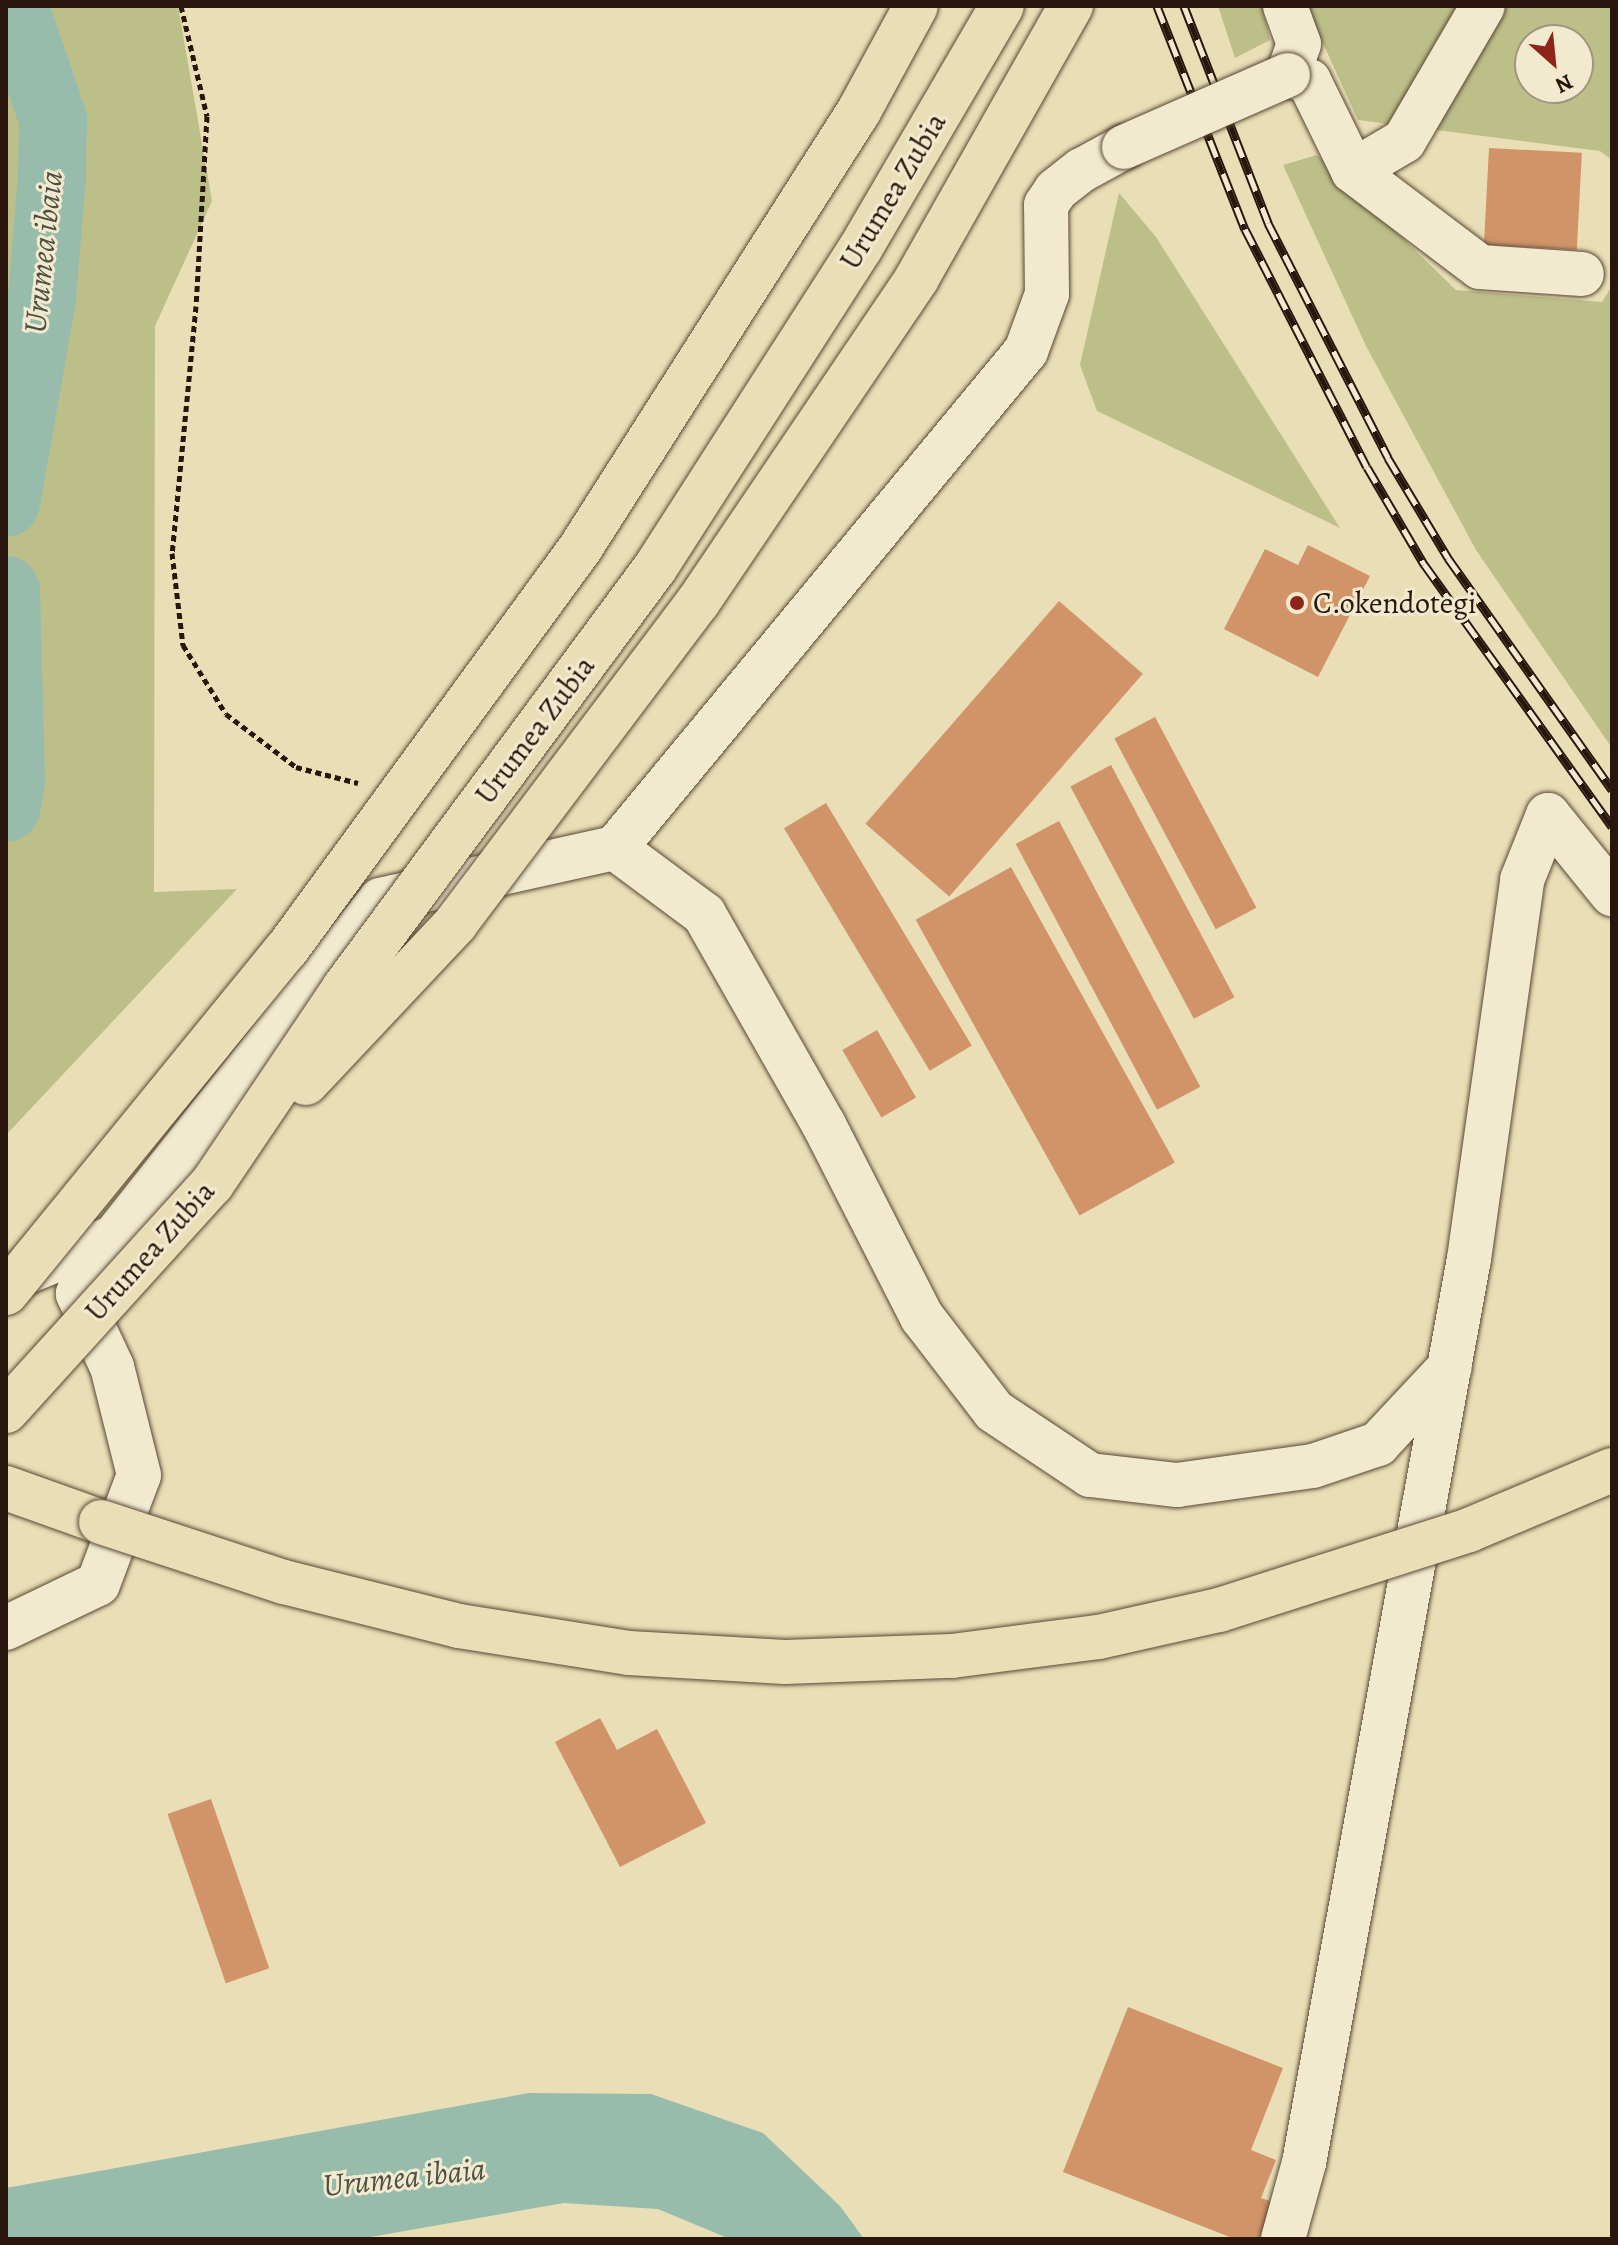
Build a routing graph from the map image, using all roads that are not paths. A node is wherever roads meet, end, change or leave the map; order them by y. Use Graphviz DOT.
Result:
graph roads {
  1 [pos="916,6"];
  2 [pos="1002,6"];
  3 [pos="1071,6"];
  4 [pos="1285,6"];
  5 [pos="1483,6"];
  6 [pos="1288,75"];
  7 [pos="1353,171"];
  8 [pos="1582,274"];
  9 [pos="615,848"];
  10 [pos="1612,894"];
  11 [pos="212,1184"];
  12 [pos="114,1237"];
  13 [pos="6,1280"];
  14 [pos="6,1293"];
  15 [pos="1450,1367"];
  16 [pos="6,1411"];
  17 [pos="1612,1470"];
  18 [pos="6,1488"];
  19 [pos="6,1628"];
  20 [pos="1283,2239"];
  1 -- 14 [label="main road, bridge"];
  2 -- 11 [label="main road, Urumea Zubia, bridge"];
  3 -- 11 [label="main road, bridge"];
  4 -- 6 [label="street"];
  5 -- 7 [label="street"];
  6 -- 7 [label="street"];
  6 -- 9 [label="street, bridge"];
  7 -- 8 [label="street"];
  9 -- 12 [label="street"];
  9 -- 15 [label="street"];
  10 -- 15 [label="street"];
  11 -- 16 [label="main road, Urumea Zubia, bridge"];
  12 -- 13 [label="street"];
  12 -- 19 [label="street"];
  15 -- 20 [label="street"];
  17 -- 18 [label="main road, bridge"];
}
